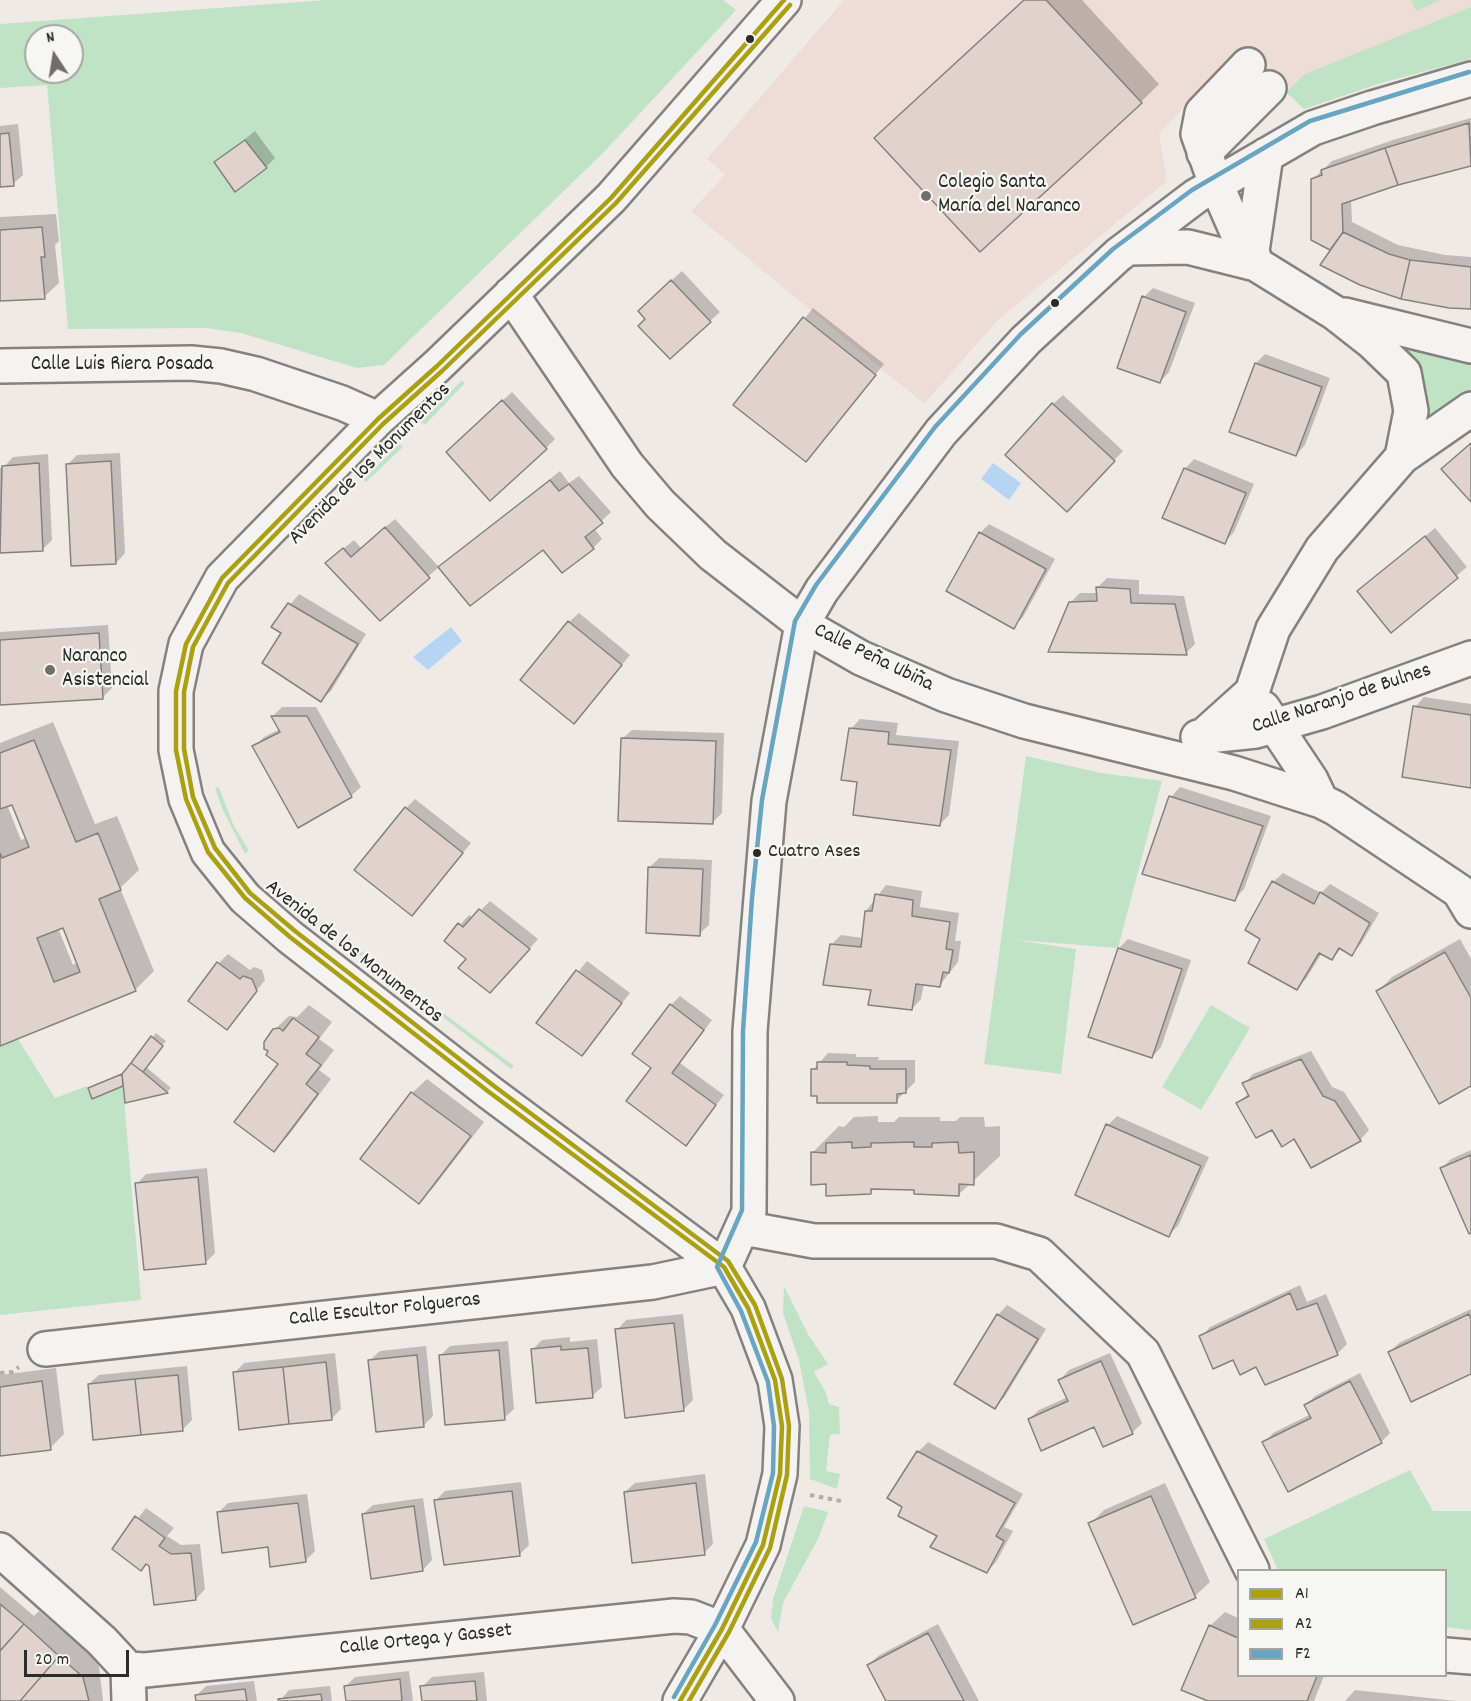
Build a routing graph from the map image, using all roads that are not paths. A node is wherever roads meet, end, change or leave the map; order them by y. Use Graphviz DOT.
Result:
graph roads {
  1 [pos="784,0"];
  2 [pos="1258,76"];
  3 [pos="1471,79"];
  4 [pos="1266,155"];
  5 [pos="1216,184"];
  6 [pos="1128,248"];
  7 [pos="1246,258"];
  8 [pos="511,294"];
  9 [pos="1335,313"];
  10 [pos="1471,346"];
  11 [pos="0,366"];
  12 [pos="1471,409"];
  13 [pos="378,419"];
  14 [pos="1402,457"];
  15 [pos="802,624"];
  16 [pos="1471,658"];
  17 [pos="1252,692"];
  18 [pos="1275,725"];
  19 [pos="1202,737"];
  20 [pos="1103,740"];
  21 [pos="1328,804"];
  22 [pos="1471,911"];
  23 [pos="743,1228"];
  24 [pos="724,1268"];
  25 [pos="45,1348"];
  26 [pos="0,1550"];
  27 [pos="1251,1569"];
  28 [pos="722,1629"];
  29 [pos="1447,1655"];
  30 [pos="1471,1657"];
  31 [pos="128,1669"];
  32 [pos="129,1701"];
  33 [pos="680,1701"];
  34 [pos="777,1701"];
  1 -- 8 [label="street, Avenida de los Monumentos"];
  2 -- 5 [label="street"];
  3 -- 4 [label="street"];
  4 -- 5 [label="street"];
  4 -- 7 [label="street"];
  5 -- 6 [label="street"];
  5 -- 7 [label="street"];
  6 -- 7 [label="street"];
  6 -- 15 [label="street"];
  7 -- 9 [label="street"];
  8 -- 13 [label="street, Avenida de los Monumentos"];
  8 -- 15 [label="street, Calle Peña Ubiña"];
  9 -- 10 [label="street"];
  9 -- 14 [label="street"];
  11 -- 13 [label="street, Calle Luis Riera Posada"];
  12 -- 14 [label="street"];
  13 -- 24 [label="street, Avenida de los Monumentos"];
  14 -- 17 [label="street"];
  15 -- 20 [label="street, Calle Peña Ubiña"];
  15 -- 23 [label="street"];
  16 -- 18 [label="street, Calle Naranjo de Bulnes"];
  17 -- 18 [label="street"];
  17 -- 19 [label="street"];
  18 -- 19 [label="street, Calle Naranjo de Bulnes"];
  18 -- 21 [label="street"];
  19 -- 20 [label="street, Calle Naranjo de Bulnes"];
  20 -- 21 [label="street, Calle Peña Ubiña"];
  21 -- 22 [label="street"];
  23 -- 24 [label="street"];
  23 -- 27 [label="street"];
  24 -- 25 [label="street, Calle Escultor Folgueras"];
  24 -- 28 [label="street, Avenida de los Monumentos"];
  26 -- 31 [label="street"];
  28 -- 31 [label="street, Calle Ortega y Gasset"];
  28 -- 33 [label="street, Avenida de los Monumentos"];
  28 -- 34 [label="street"];
  29 -- 30 [label="street"];
  31 -- 32 [label="street"];
}
